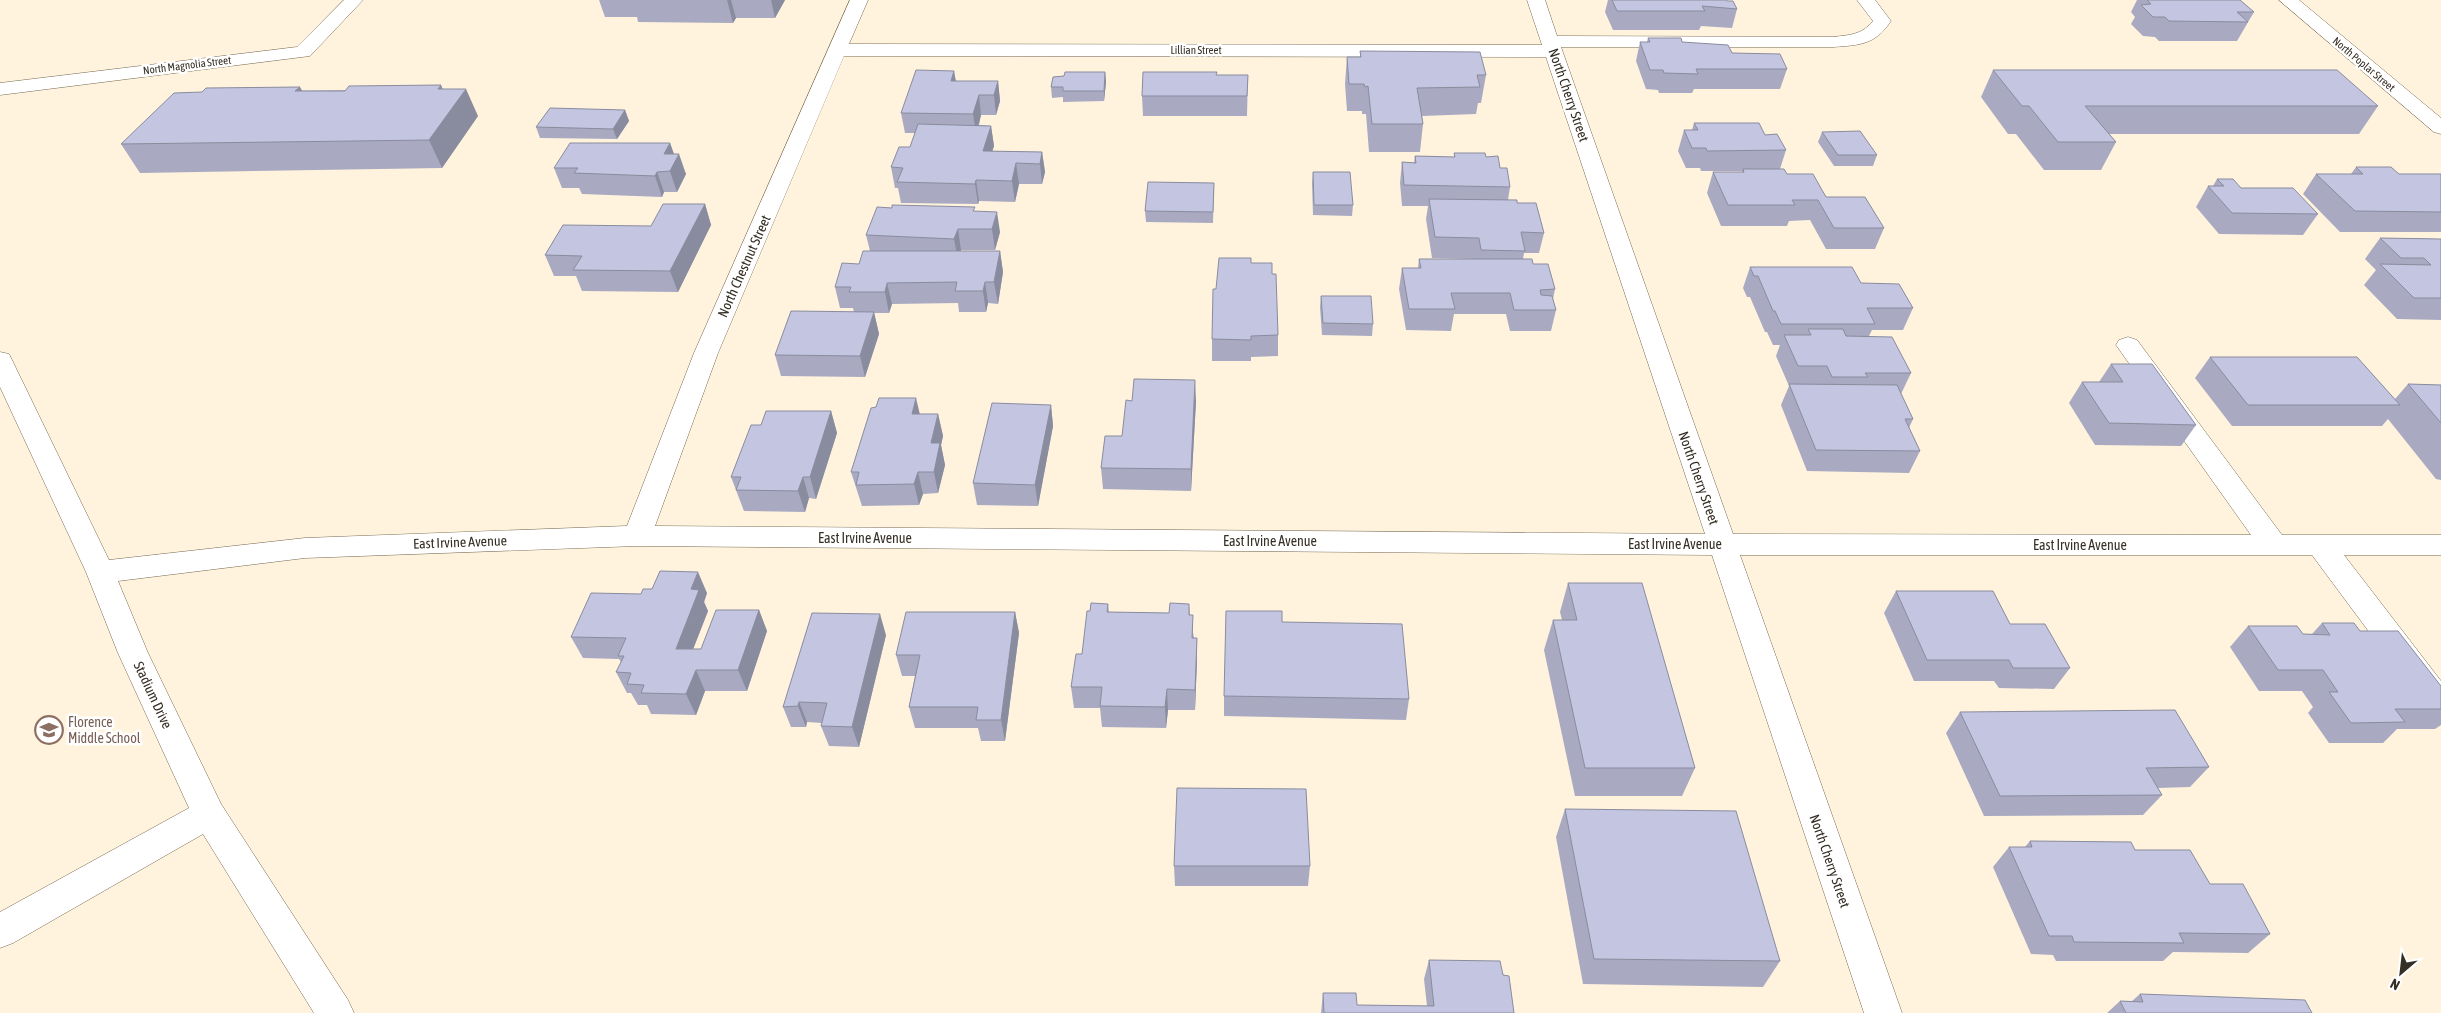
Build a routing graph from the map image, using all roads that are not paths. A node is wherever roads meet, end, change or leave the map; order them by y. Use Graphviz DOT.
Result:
graph roads {
  1 [pos="354,0"];
  2 [pos="859,0"];
  3 [pos="1536,0"];
  4 [pos="1866,0"];
  5 [pos="2288,0"];
  6 [pos="1552,46"];
  7 [pos="838,50"];
  8 [pos="0,89"];
  9 [pos="2421,111"];
  10 [pos="2441,112"];
  11 [pos="2441,128"];
  12 [pos="2128,345"];
  13 [pos="0,360"];
  14 [pos="637,536"];
  15 [pos="1721,545"];
  16 [pos="2274,545"];
  17 [pos="2320,545"];
  18 [pos="2441,545"];
  19 [pos="100,572"];
  20 [pos="2441,705"];
  21 [pos="209,814"];
  22 [pos="0,931"];
  23 [pos="335,1013"];
  24 [pos="1883,1013"];
  1 -- 8 [label="street, North Magnolia Street"];
  2 -- 7 [label="street, North Chestnut Street"];
  3 -- 6 [label="street, North Cherry Street"];
  4 -- 6 [label="street, Lillian Street"];
  5 -- 9 [label="street, North Poplar Street"];
  6 -- 7 [label="street, Lillian Street"];
  6 -- 15 [label="street, North Cherry Street"];
  7 -- 14 [label="street, North Chestnut Street"];
  9 -- 10 [label="street"];
  9 -- 11 [label="street, North Poplar Street"];
  12 -- 16 [label="street"];
  13 -- 19 [label="street, Stadium Drive"];
  14 -- 15 [label="street, East Irvine Avenue"];
  14 -- 19 [label="street, East Irvine Avenue"];
  15 -- 16 [label="street, East Irvine Avenue"];
  15 -- 24 [label="street, North Cherry Street"];
  16 -- 17 [label="street, East Irvine Avenue"];
  17 -- 18 [label="street, East Irvine Avenue"];
  17 -- 20 [label="street"];
  19 -- 21 [label="street, Stadium Drive"];
  21 -- 22 [label="street"];
  21 -- 23 [label="street, Stadium Drive"];
}
